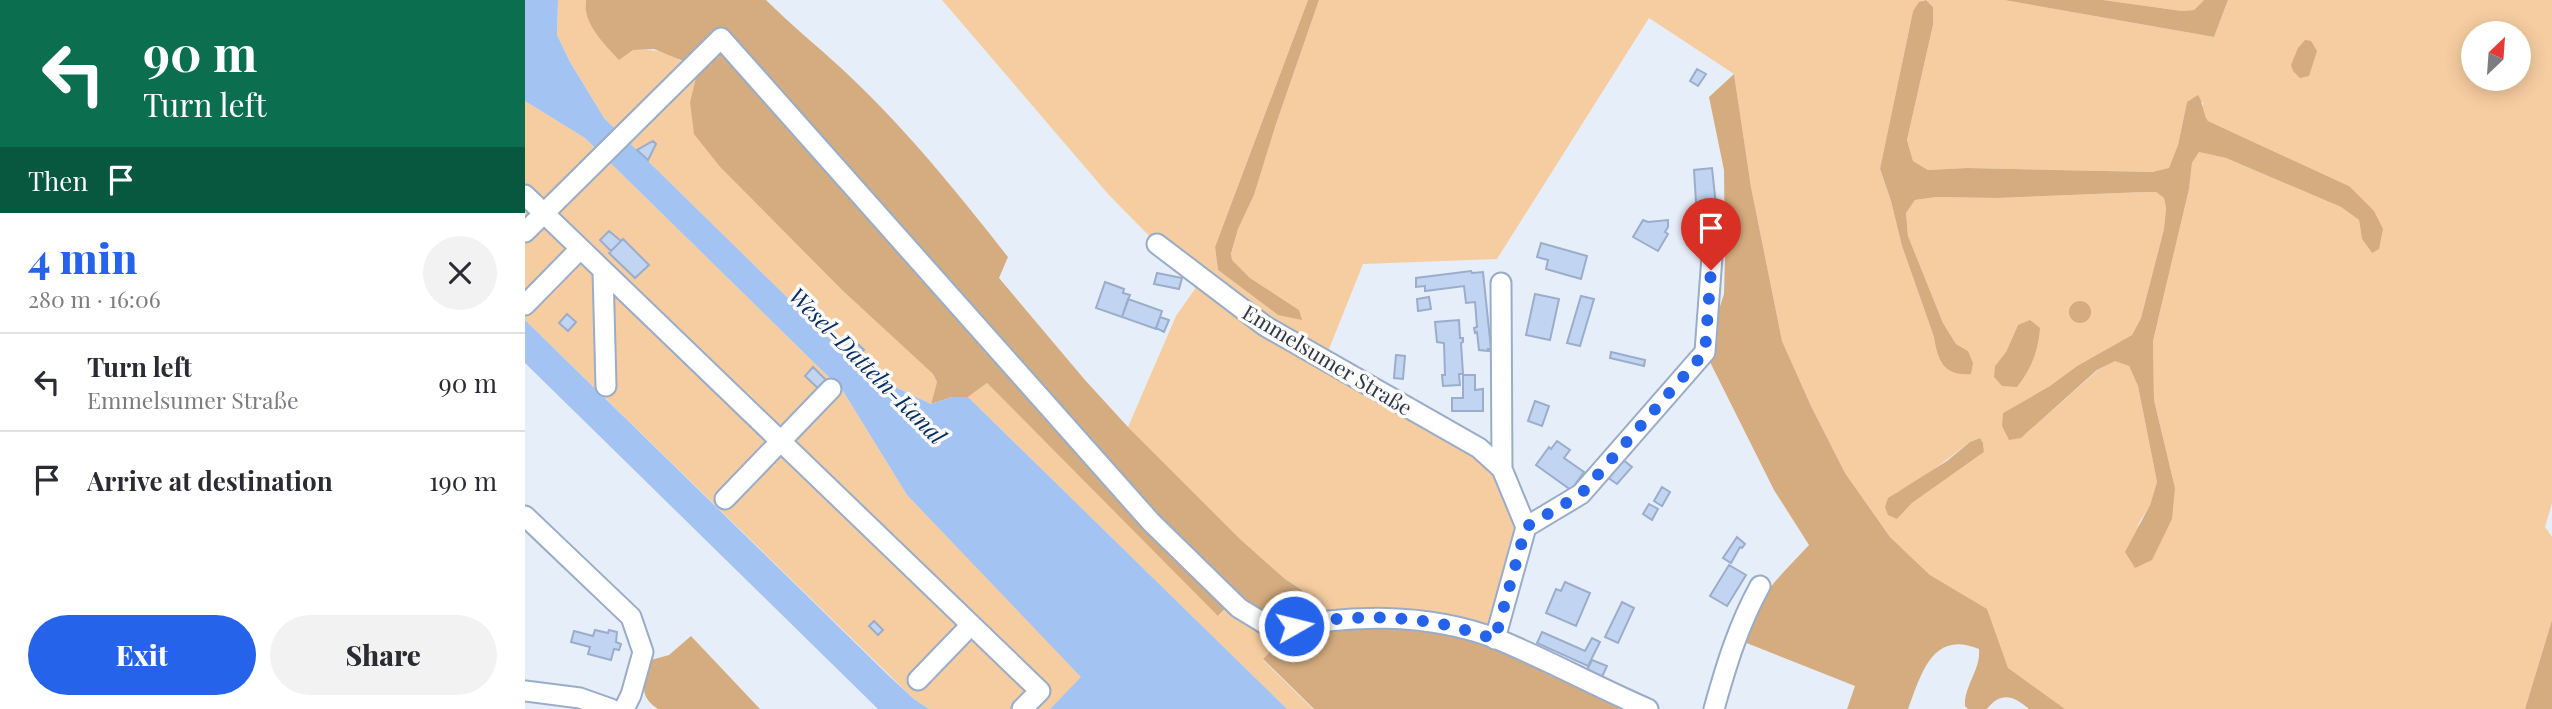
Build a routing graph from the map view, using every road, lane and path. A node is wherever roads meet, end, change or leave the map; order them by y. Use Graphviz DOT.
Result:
graph roads {
  1 [pos="525,195"];
  2 [pos="544,213"];
  3 [pos="525,232"];
  4 [pos="1713,243"];
  5 [pos="1157,244"];
  6 [pos="580,249"];
  7 [pos="603,271"];
  8 [pos="1501,283"];
  9 [pos="525,305"];
  10 [pos="606,386"];
  11 [pos="831,389"];
  12 [pos="780,441"];
  13 [pos="1502,469"];
  14 [pos="725,499"];
  15 [pos="525,516"];
  16 [pos="1526,527"];
  17 [pos="1760,586"];
  18 [pos="971,625"];
  19 [pos="1495,639"];
  20 [pos="919,680"];
  21 [pos="526,693"];
  22 [pos="611,709"];
  23 [pos="624,709"];
  24 [pos="1022,709"];
  25 [pos="1648,709"];
  26 [pos="1714,709"];
  1 -- 2 [label="street"];
  2 -- 3 [label="street"];
  2 -- 6 [label="street"];
  2 -- 19 [label="street"];
  4 -- 16 [label="street"];
  5 -- 13 [label="street, Emmelsumer Straße"];
  6 -- 7 [label="street"];
  6 -- 9 [label="street"];
  7 -- 10 [label="street"];
  7 -- 12 [label="street"];
  8 -- 13 [label="street, Emmelsumer Straße"];
  11 -- 12 [label="street"];
  12 -- 14 [label="street"];
  12 -- 18 [label="street"];
  13 -- 16 [label="street, Emmelsumer Straße"];
  15 -- 23 [label="street"];
  16 -- 19 [label="street"];
  17 -- 26 [label="street"];
  18 -- 20 [label="street"];
  18 -- 24 [label="street"];
  19 -- 25 [label="street"];
  21 -- 22 [label="street"];
}
